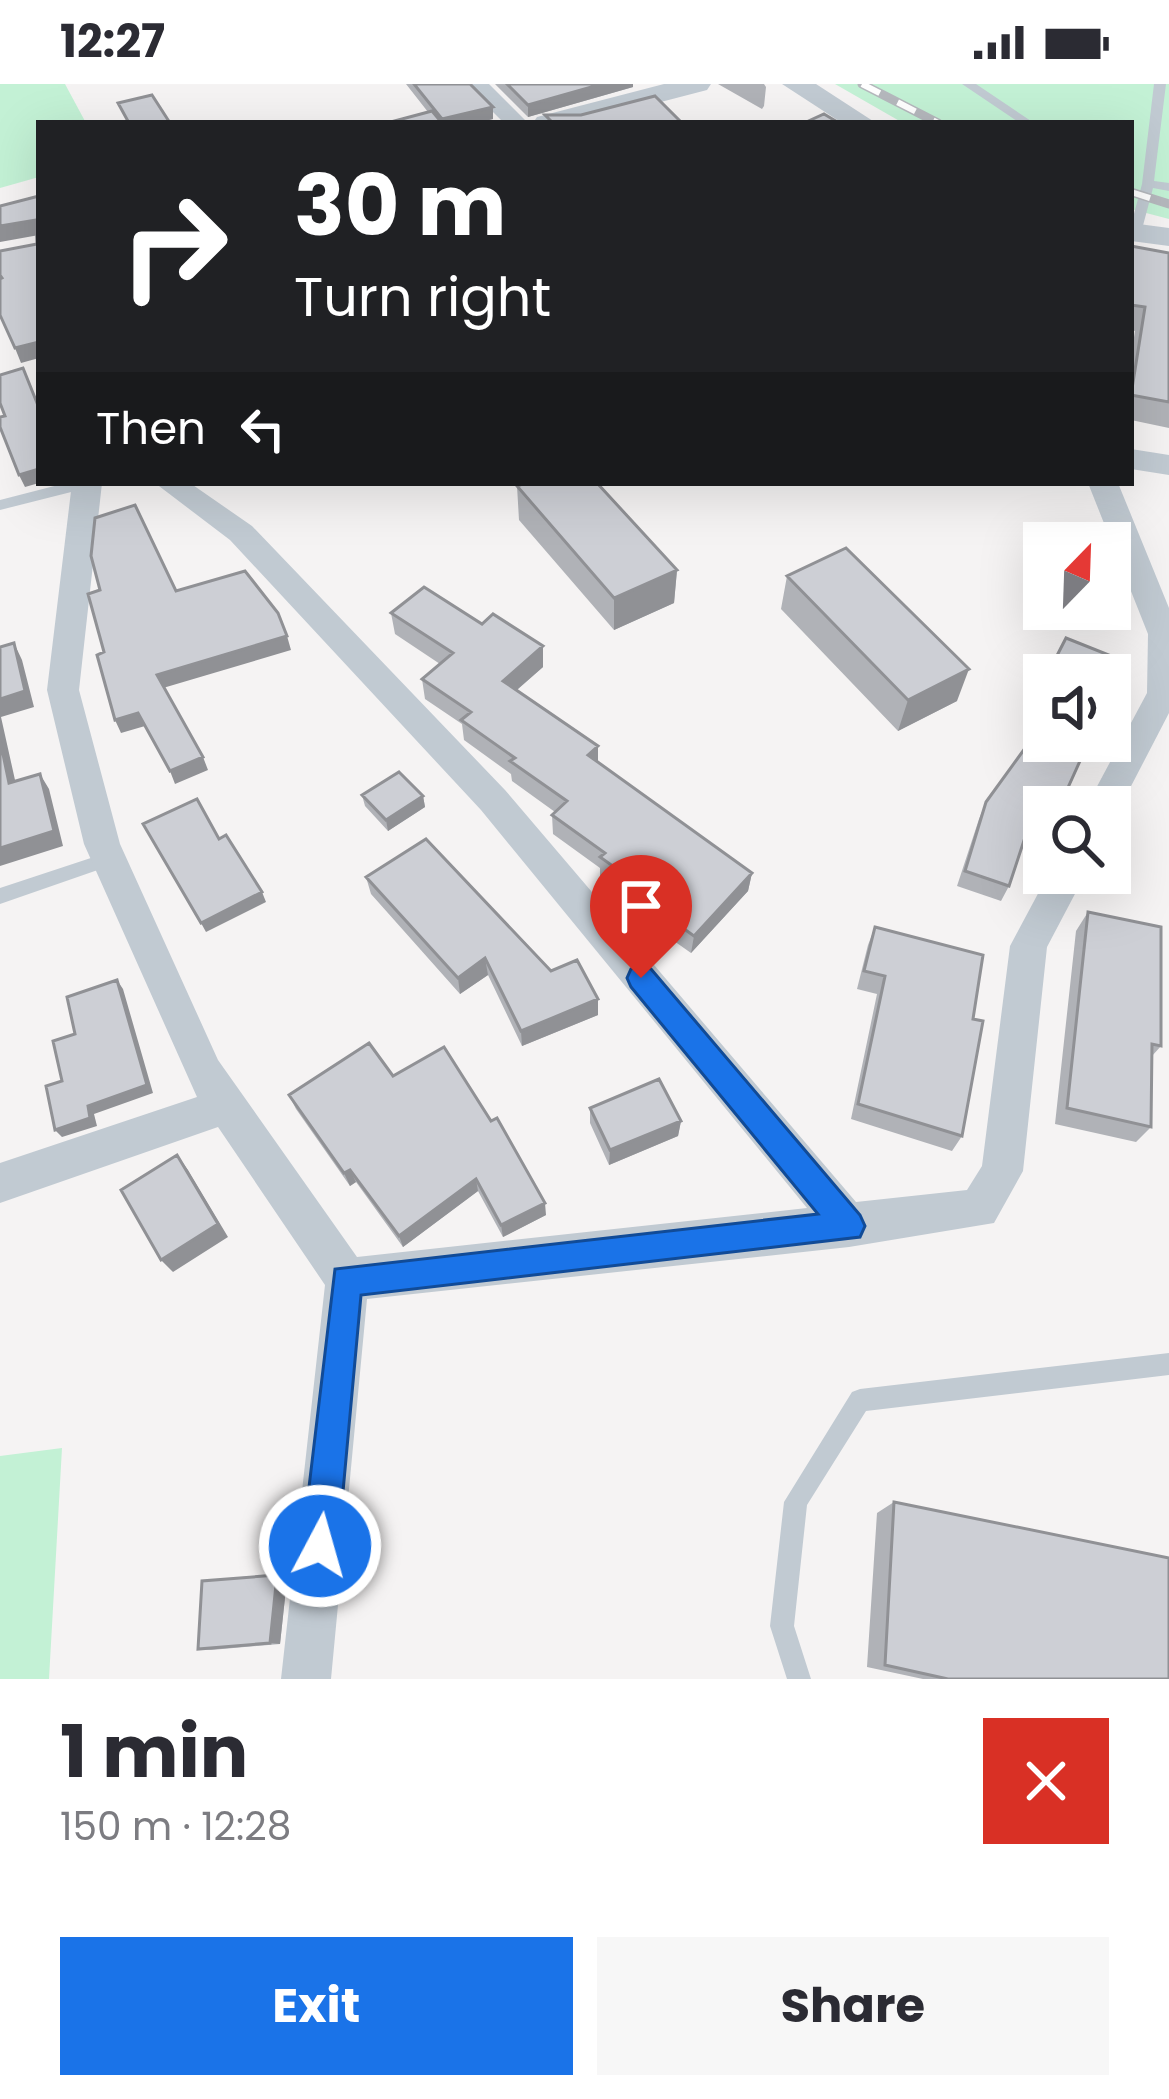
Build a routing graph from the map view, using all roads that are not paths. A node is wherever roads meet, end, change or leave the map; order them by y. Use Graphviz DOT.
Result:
graph roads {
  1 [pos="476,84"];
  2 [pos="697,84"];
  3 [pos="796,84"];
  4 [pos="968,84"];
  5 [pos="1160,84"];
  6 [pos="515,120"];
  7 [pos="559,120"];
  8 [pos="857,120"];
  9 [pos="1023,120"];
  10 [pos="1134,166"];
  11 [pos="1149,177"];
  12 [pos="1169,187"];
  13 [pos="1134,229"];
  14 [pos="1134,232"];
  15 [pos="1169,237"];
  16 [pos="1134,459"];
  17 [pos="1169,465"];
  18 [pos="76,486"];
  19 [pos="87,486"];
  20 [pos="174,486"];
  21 [pos="1104,486"];
  22 [pos="0,506"];
  23 [pos="1166,694"];
  24 [pos="1115,786"];
  25 [pos="109,859"];
  26 [pos="1057,894"];
  27 [pos="0,896"];
  28 [pos="228,1105"];
  29 [pos="0,1184"];
  30 [pos="849,1226"];
  31 [pos="346,1280"];
  32 [pos="1169,1364"];
  33 [pos="306,1679"];
  34 [pos="799,1679"];
  1 -- 6 [label="street"];
  2 -- 7 [label="street"];
  3 -- 8 [label="street"];
  4 -- 9 [label="lane"];
  5 -- 11 [label="lane"];
  10 -- 11 [label="lane"];
  11 -- 12 [label="lane"];
  11 -- 13 [label="lane"];
  14 -- 15 [label="street"];
  16 -- 17 [label="street"];
  18 -- 22 [label="lane"];
  19 -- 25 [label="street"];
  20 -- 30 [label="street"];
  21 -- 23 [label="street"];
  23 -- 24 [label="street"];
  25 -- 27 [label="lane"];
  25 -- 28 [label="street"];
  26 -- 30 [label="street"];
  28 -- 29 [label="street"];
  28 -- 31 [label="street"];
  30 -- 31 [label="street"];
  31 -- 33 [label="street"];
  32 -- 34 [label="lane"];
}
